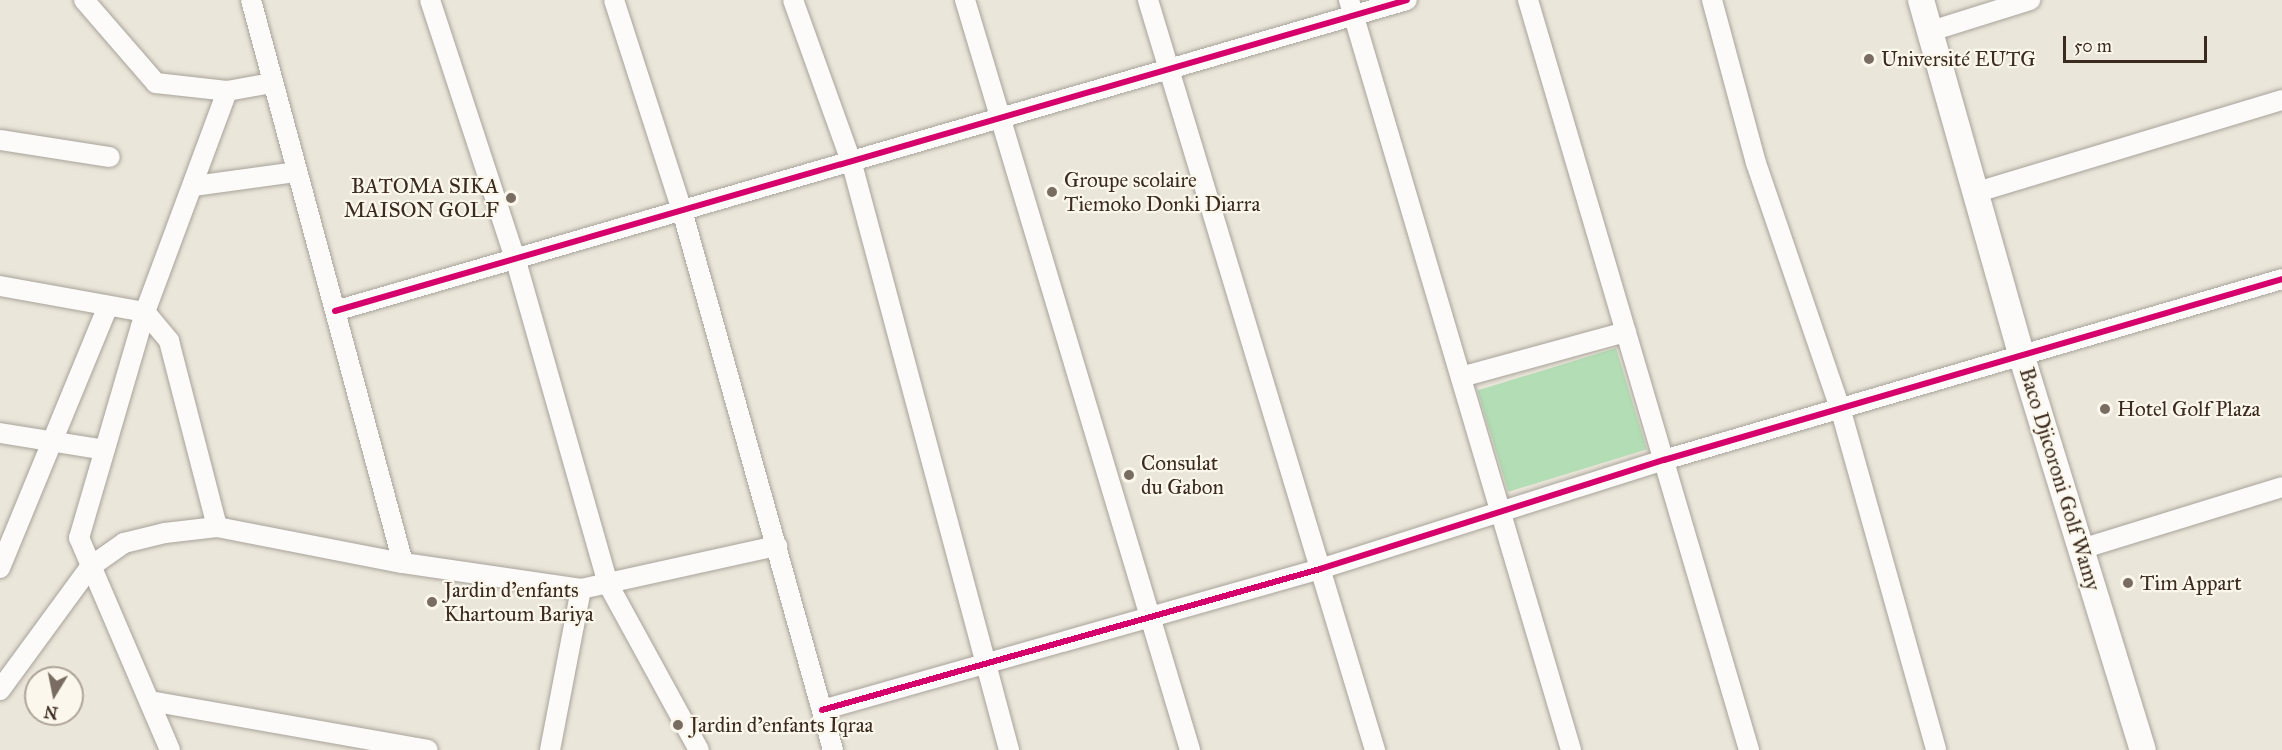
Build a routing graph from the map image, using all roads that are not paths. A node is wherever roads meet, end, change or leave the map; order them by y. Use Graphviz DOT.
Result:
graph roads {
  1 [pos="84,0"];
  2 [pos="251,0"];
  3 [pos="430,0"];
  4 [pos="614,0"];
  5 [pos="793,0"];
  6 [pos="965,0"];
  7 [pos="1148,0"];
  8 [pos="1407,0"];
  9 [pos="1528,0"];
  10 [pos="1712,0"];
  11 [pos="1921,0"];
  12 [pos="2030,0"];
  13 [pos="1351,8"];
  14 [pos="1931,31"];
  15 [pos="1170,71"];
  16 [pos="272,83"];
  17 [pos="227,91"];
  18 [pos="2282,100"];
  19 [pos="1000,118"];
  20 [pos="0,140"];
  21 [pos="110,157"];
  22 [pos="852,164"];
  23 [pos="296,172"];
  24 [pos="194,186"];
  25 [pos="1974,193"];
  26 [pos="683,214"];
  27 [pos="516,261"];
  28 [pos="2282,279"];
  29 [pos="0,286"];
  30 [pos="108,306"];
  31 [pos="335,311"];
  32 [pos="145,312"];
  33 [pos="1626,332"];
  34 [pos="2021,354"];
  35 [pos="1461,377"];
  36 [pos="1841,411"];
  37 [pos="0,433"];
  38 [pos="52,442"];
  39 [pos="105,450"];
  40 [pos="1664,460"];
  41 [pos="2282,487"];
  42 [pos="1501,512"];
  43 [pos="217,528"];
  44 [pos="777,546"];
  45 [pos="2081,549"];
  46 [pos="403,563"];
  47 [pos="90,567"];
  48 [pos="0,568"];
  49 [pos="1320,569"];
  50 [pos="608,584"];
  51 [pos="582,589"];
  52 [pos="1150,617"];
  53 [pos="983,662"];
  54 [pos="0,690"];
  55 [pos="150,701"];
  56 [pos="822,710"];
  57 [pos="170,750"];
  58 [pos="428,750"];
  59 [pos="550,750"];
  60 [pos="699,750"];
  61 [pos="833,750"];
  62 [pos="1009,750"];
  63 [pos="1190,750"];
  64 [pos="1374,750"];
  65 [pos="1571,750"];
  66 [pos="1749,750"];
  67 [pos="1936,750"];
  68 [pos="2143,750"];
  1 -- 17 [label="street"];
  2 -- 16 [label="street"];
  3 -- 27 [label="street"];
  4 -- 26 [label="street"];
  5 -- 22 [label="street"];
  6 -- 19 [label="street"];
  7 -- 15 [label="street"];
  8 -- 13 [label="street"];
  9 -- 33 [label="street"];
  10 -- 36 [label="street"];
  11 -- 14 [label="street, Baco Djicoroni Golf Wamy"];
  12 -- 14 [label="street"];
  13 -- 15 [label="street"];
  13 -- 35 [label="street"];
  14 -- 25 [label="street, Baco Djicoroni Golf Wamy"];
  15 -- 19 [label="street"];
  15 -- 49 [label="street"];
  16 -- 17 [label="street"];
  16 -- 23 [label="street"];
  17 -- 24 [label="street"];
  18 -- 25 [label="street"];
  19 -- 22 [label="street"];
  19 -- 52 [label="street"];
  20 -- 21 [label="street"];
  22 -- 26 [label="street"];
  22 -- 53 [label="street"];
  23 -- 24 [label="street"];
  23 -- 31 [label="street"];
  24 -- 32 [label="street"];
  25 -- 34 [label="street, Baco Djicoroni Golf Wamy"];
  26 -- 27 [label="street"];
  26 -- 44 [label="street"];
  27 -- 31 [label="street"];
  27 -- 50 [label="street"];
  28 -- 34 [label="street"];
  29 -- 30 [label="street"];
  30 -- 32 [label="street"];
  30 -- 38 [label="street"];
  31 -- 46 [label="street"];
  32 -- 39 [label="street"];
  32 -- 43 [label="street"];
  33 -- 35 [label="street"];
  33 -- 40 [label="street"];
  34 -- 36 [label="street"];
  34 -- 45 [label="street, Baco Djicoroni Golf Wamy"];
  35 -- 42 [label="street"];
  36 -- 40 [label="street"];
  36 -- 67 [label="street"];
  37 -- 38 [label="street"];
  38 -- 39 [label="street"];
  38 -- 48 [label="street"];
  39 -- 47 [label="street"];
  40 -- 42 [label="street"];
  40 -- 66 [label="street"];
  41 -- 45 [label="street"];
  42 -- 49 [label="street"];
  42 -- 65 [label="street"];
  43 -- 46 [label="street"];
  43 -- 47 [label="street"];
  44 -- 50 [label="street"];
  44 -- 56 [label="street"];
  45 -- 68 [label="street, Baco Djicoroni Golf Wamy"];
  46 -- 51 [label="street"];
  47 -- 54 [label="street"];
  47 -- 55 [label="street"];
  49 -- 52 [label="street"];
  49 -- 64 [label="street"];
  50 -- 51 [label="street"];
  50 -- 60 [label="street"];
  51 -- 59 [label="street"];
  52 -- 53 [label="street"];
  52 -- 63 [label="street"];
  53 -- 56 [label="street"];
  53 -- 62 [label="street"];
  55 -- 57 [label="street"];
  55 -- 58 [label="street"];
  56 -- 61 [label="street"];
}
